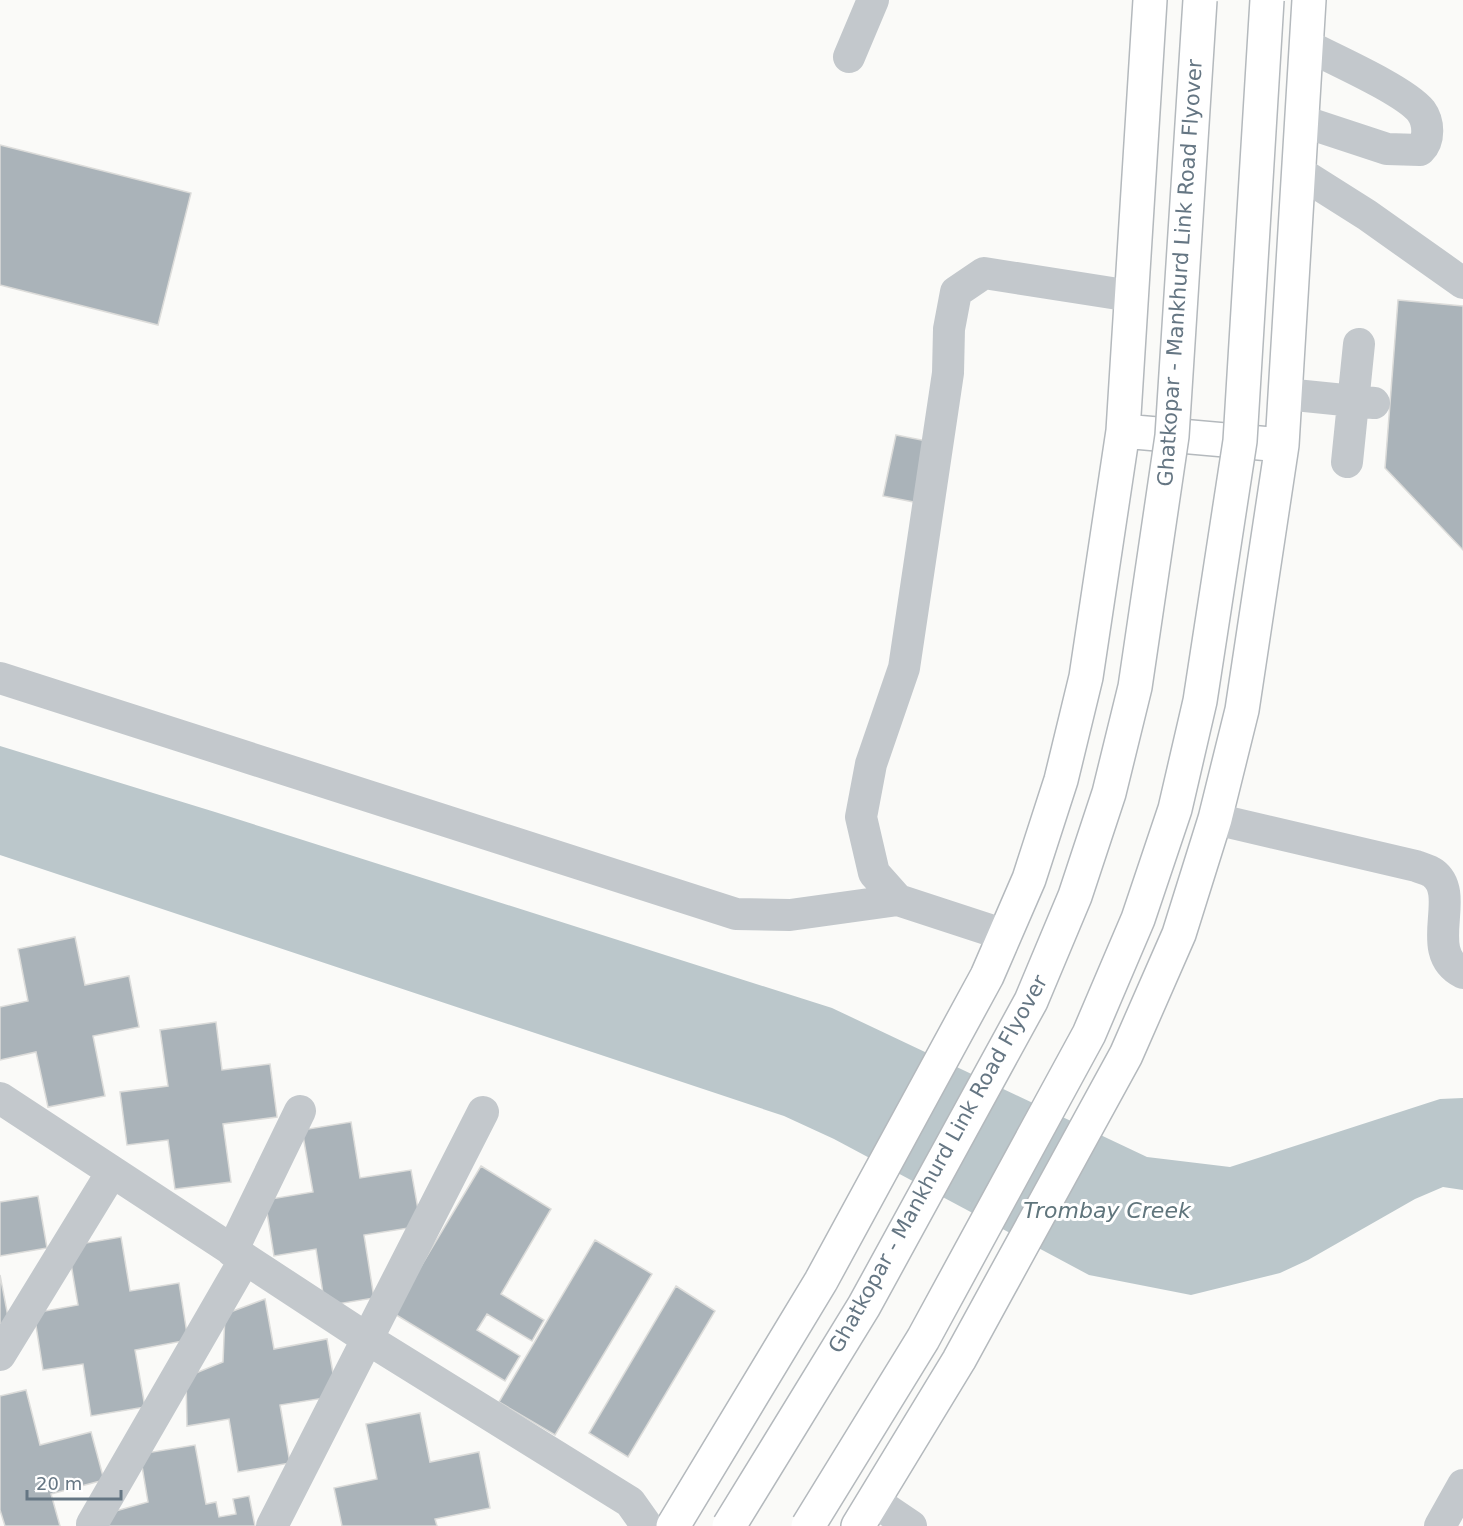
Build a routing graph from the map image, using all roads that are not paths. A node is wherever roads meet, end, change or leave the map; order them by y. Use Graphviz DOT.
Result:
graph roads {
  1 [pos="873,0"];
  2 [pos="1150,0"];
  3 [pos="1200,0"];
  4 [pos="1267,0"];
  5 [pos="1309,0"];
  6 [pos="1306,45"];
  7 [pos="849,57"];
  8 [pos="1302,121"];
  9 [pos="1299,172"];
  10 [pos="1463,283"];
  11 [pos="1131,296"];
  12 [pos="1359,344"];
  13 [pos="1285,394"];
  14 [pos="1365,402"];
  15 [pos="1123,431"];
  16 [pos="1282,445"];
  17 [pos="1347,462"];
  18 [pos="0,678"];
  19 [pos="1215,819"];
  20 [pos="898,900"];
  21 [pos="1005,935"];
  22 [pos="1463,974"];
  23 [pos="0,1098"];
  24 [pos="300,1111"];
  25 [pos="483,1112"];
  26 [pos="112,1172"];
  27 [pos="239,1255"];
  28 [pos="366,1338"];
  29 [pos="0,1355"];
  30 [pos="1463,1485"];
  31 [pos="866,1513"];
  32 [pos="92,1524"];
  33 [pos="272,1526"];
  34 [pos="647,1526"];
  35 [pos="673,1526"];
  36 [pos="729,1526"];
  37 [pos="808,1526"];
  38 [pos="910,1526"];
  39 [pos="1440,1526"];
  1 -- 7 [label="street"];
  2 -- 11 [label="highway"];
  3 -- 36 [label="highway, Ghatkopar - Mankhurd Link Road Flyover, bridge"];
  4 -- 37 [label="highway, bridge"];
  5 -- 6 [label="highway"];
  6 -- 8 [label="highway"];
  6 -- 8 [label="street"];
  8 -- 9 [label="highway"];
  9 -- 10 [label="street"];
  9 -- 13 [label="highway"];
  11 -- 15 [label="highway"];
  11 -- 20 [label="street"];
  12 -- 14 [label="street"];
  13 -- 14 [label="street"];
  13 -- 16 [label="highway"];
  14 -- 17 [label="street"];
  15 -- 16 [label="highway"];
  15 -- 21 [label="highway"];
  16 -- 19 [label="highway"];
  18 -- 20 [label="street"];
  19 -- 22 [label="street"];
  19 -- 31 [label="highway"];
  20 -- 21 [label="street"];
  21 -- 35 [label="highway"];
  23 -- 26 [label="street"];
  24 -- 27 [label="street"];
  25 -- 28 [label="street"];
  26 -- 27 [label="street"];
  26 -- 29 [label="street"];
  27 -- 28 [label="street"];
  27 -- 32 [label="street"];
  28 -- 33 [label="street"];
  28 -- 34 [label="street"];
  30 -- 39 [label="street"];
  31 -- 38 [label="street"];
}
